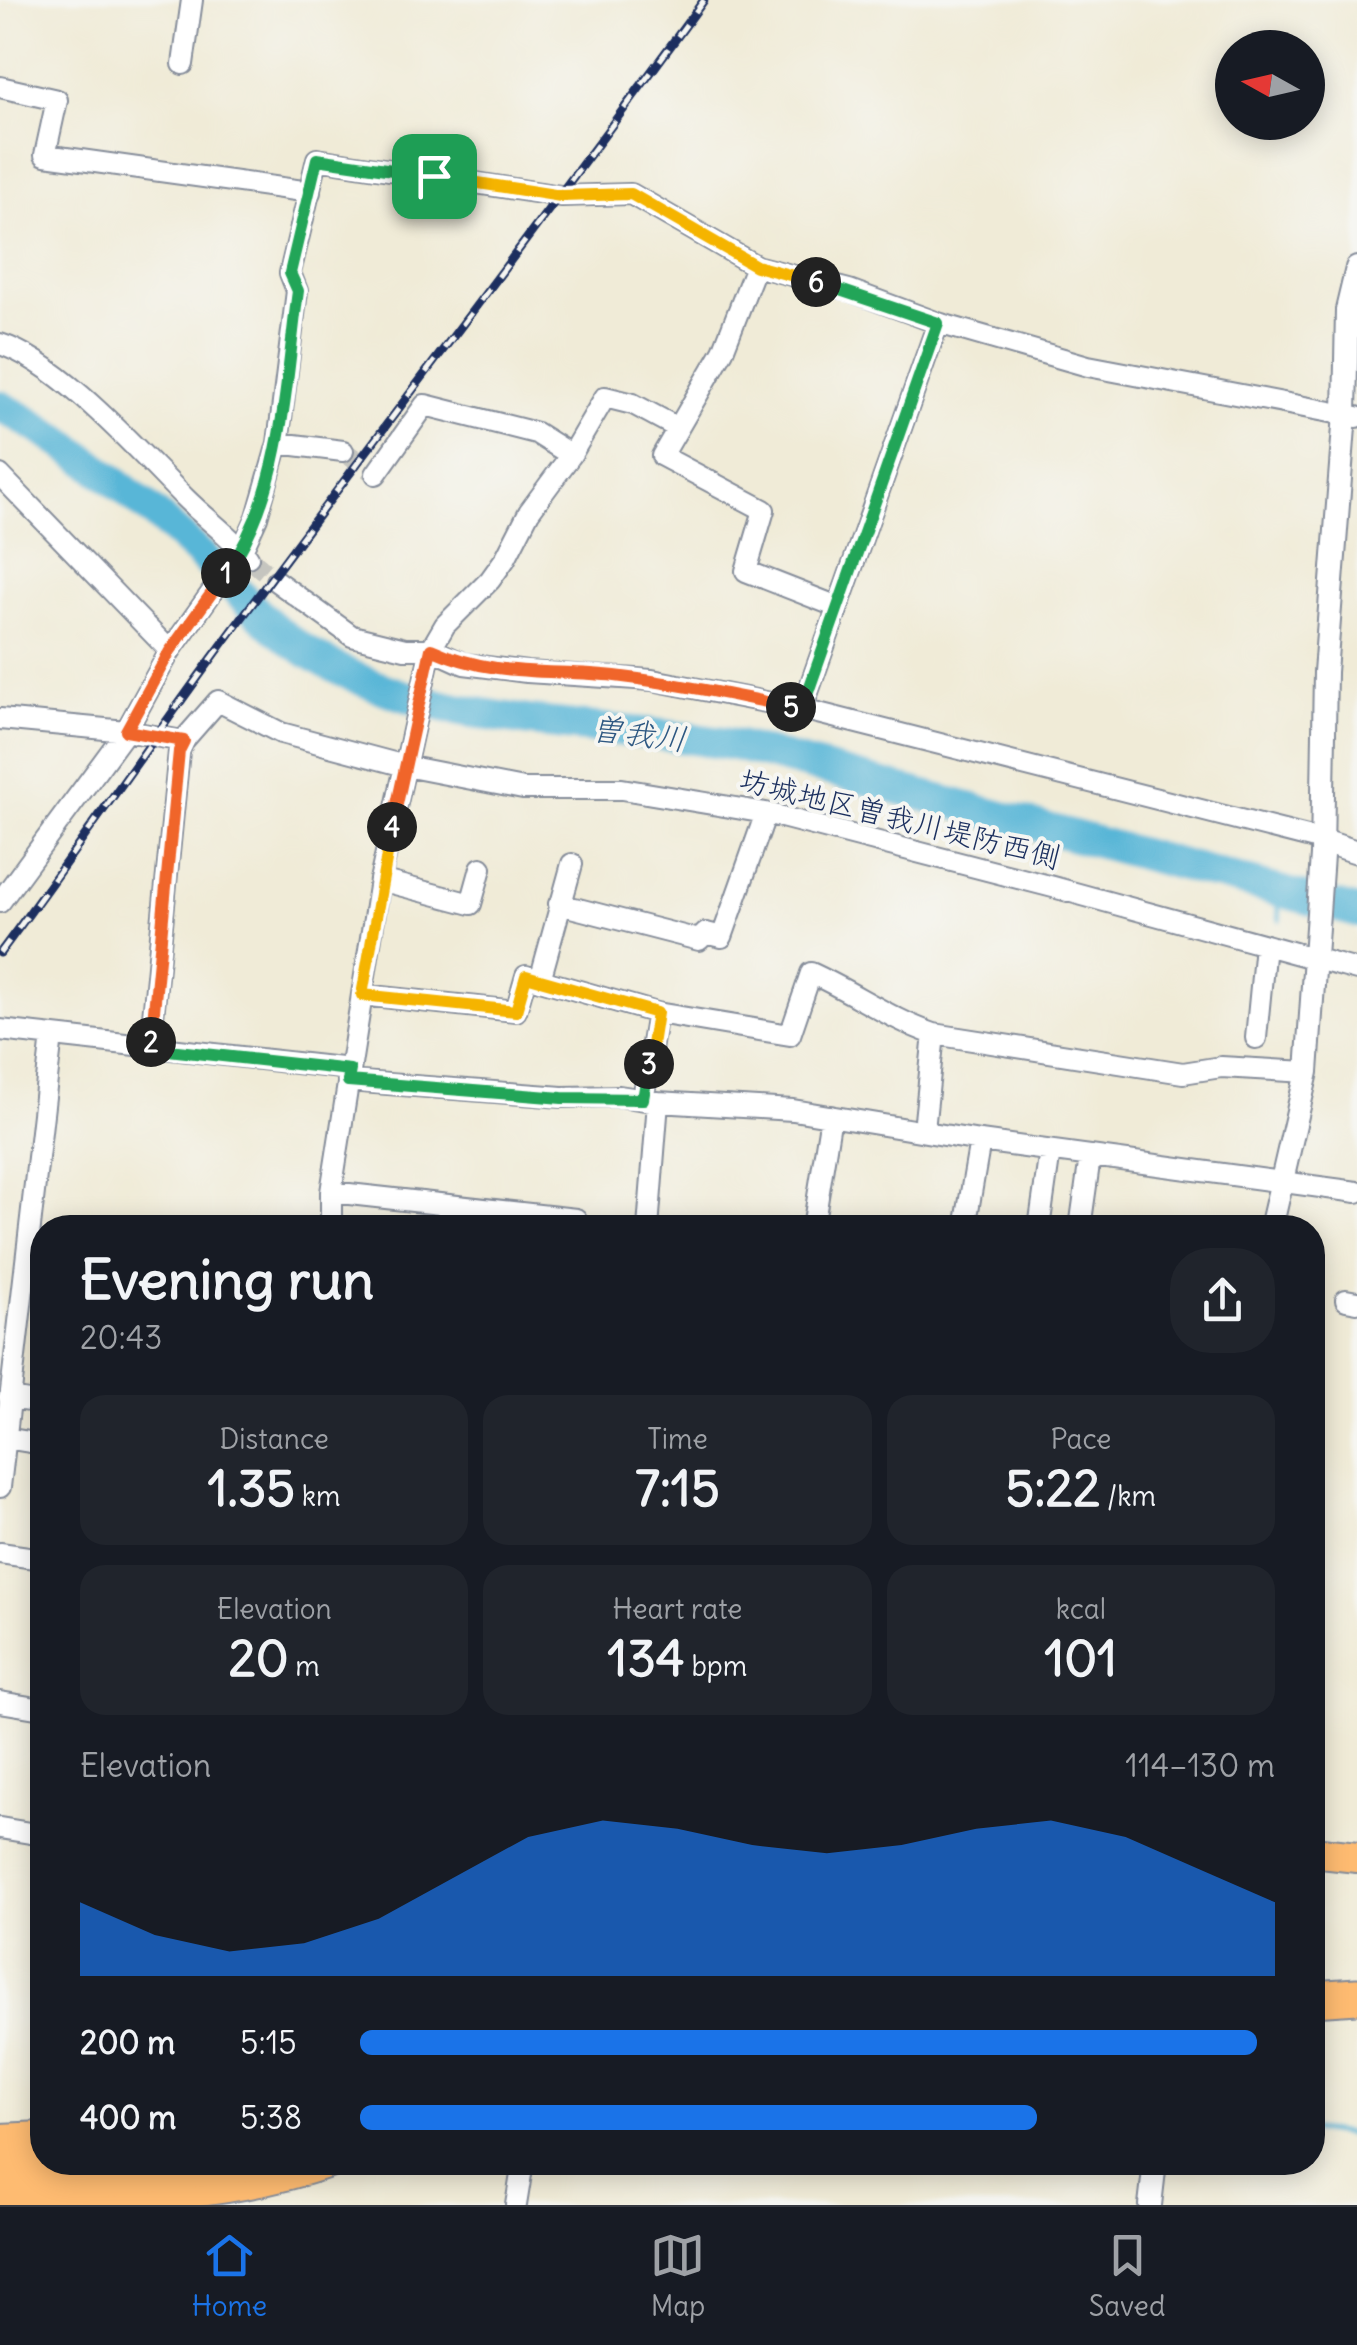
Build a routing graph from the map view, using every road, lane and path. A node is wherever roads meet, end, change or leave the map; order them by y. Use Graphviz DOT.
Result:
graph roads {
  1 [pos="192,0"];
  2 [pos="183,64"];
  3 [pos="0,87"];
  4 [pos="310,192"];
  5 [pos="756,266"];
  6 [pos="1357,268"];
  7 [pos="938,323"];
  8 [pos="0,344"];
  9 [pos="1351,416"];
  10 [pos="676,428"];
  11 [pos="278,443"];
  12 [pos="343,451"];
  13 [pos="571,455"];
  14 [pos="376,474"];
  15 [pos="0,475"];
  16 [pos="241,557"];
  17 [pos="276,582"];
  18 [pos="838,607"];
  19 [pos="173,648"];
  20 [pos="429,655"];
  21 [pos="802,709"];
  22 [pos="0,719"];
  23 [pos="126,731"];
  24 [pos="184,741"];
  25 [pos="406,762"];
  26 [pos="766,813"];
  27 [pos="1322,848"];
  28 [pos="1357,852"];
  29 [pos="572,864"];
  30 [pos="481,868"];
  31 [pos="380,880"];
  32 [pos="0,902"];
  33 [pos="559,904"];
  34 [pos="1265,944"];
  35 [pos="1316,954"];
  36 [pos="1357,970"];
  37 [pos="540,980"];
  38 [pos="362,995"];
  39 [pos="657,1013"];
  40 [pos="0,1030"];
  41 [pos="934,1034"];
  42 [pos="52,1036"];
  43 [pos="1256,1038"];
  44 [pos="150,1048"];
  45 [pos="1307,1072"];
  46 [pos="349,1075"];
  47 [pos="651,1101"];
  48 [pos="831,1116"];
  49 [pos="924,1130"];
  50 [pos="980,1141"];
  51 [pos="1050,1151"];
  52 [pos="1090,1157"];
  53 [pos="1281,1180"];
  54 [pos="331,1192"];
  55 [pos="1357,1192"];
  56 [pos="331,1215"];
  57 [pos="540,1215"];
  58 [pos="648,1215"];
  59 [pos="815,1215"];
  60 [pos="967,1215"];
  61 [pos="1040,1215"];
  62 [pos="1082,1215"];
  63 [pos="1274,1215"];
  64 [pos="8,1333"];
  65 [pos="9,1398"];
  66 [pos="30,1401"];
  67 [pos="5,1438"];
  68 [pos="30,1442"];
  69 [pos="0,1487"];
  70 [pos="0,1552"];
  71 [pos="30,1557"];
  72 [pos="0,1702"];
  73 [pos="30,1707"];
  74 [pos="0,1828"];
  75 [pos="30,1833"];
  76 [pos="1325,1853"];
  77 [pos="1357,1857"];
  78 [pos="1357,1996"];
  79 [pos="1325,1999"];
  80 [pos="30,2139"];
  81 [pos="0,2140"];
  82 [pos="0,2161"];
  83 [pos="30,2162"];
  84 [pos="143,2175"];
  85 [pos="284,2175"];
  86 [pos="521,2175"];
  87 [pos="1153,2175"];
  88 [pos="0,2192"];
  89 [pos="0,2203"];
  90 [pos="516,2205"];
  91 [pos="1150,2205"];
  1 -- 2 [label="street"];
  3 -- 4 [label="street"];
  4 -- 5 [label="street"];
  4 -- 11 [label="street"];
  5 -- 7 [label="street"];
  5 -- 10 [label="street"];
  6 -- 9 [label="street"];
  7 -- 9 [label="street"];
  7 -- 18 [label="street"];
  8 -- 16 [label="street"];
  9 -- 27 [label="street"];
  10 -- 13 [label="street"];
  10 -- 18 [label="street"];
  11 -- 12 [label="street"];
  11 -- 16 [label="street"];
  13 -- 14 [label="street"];
  13 -- 20 [label="street"];
  15 -- 19 [label="street"];
  16 -- 19 [label="street"];
  17 -- 20 [label="street"];
  18 -- 21 [label="street"];
  19 -- 23 [label="street"];
  20 -- 21 [label="street"];
  20 -- 25 [label="street"];
  21 -- 27 [label="street"];
  22 -- 23 [label="street"];
  23 -- 24 [label="street"];
  23 -- 32 [label="street"];
  24 -- 25 [label="street, 坊城地区曽我川堤防西側"];
  24 -- 44 [label="street"];
  25 -- 26 [label="street, 坊城地区曽我川堤防西側"];
  25 -- 31 [label="street"];
  26 -- 33 [label="street"];
  26 -- 34 [label="street, 坊城地区曽我川堤防西側"];
  27 -- 28 [label="street"];
  27 -- 35 [label="street"];
  29 -- 33 [label="street"];
  30 -- 31 [label="street"];
  31 -- 38 [label="street"];
  33 -- 37 [label="street"];
  34 -- 35 [label="street, 坊城地区曽我川堤防西側"];
  34 -- 43 [label="street"];
  35 -- 36 [label="street, 坊城地区曽我川堤防西側"];
  35 -- 45 [label="street"];
  37 -- 38 [label="street"];
  37 -- 39 [label="street"];
  38 -- 46 [label="street"];
  39 -- 41 [label="street"];
  39 -- 47 [label="street"];
  40 -- 42 [label="street"];
  41 -- 45 [label="street"];
  41 -- 49 [label="street"];
  42 -- 44 [label="street"];
  42 -- 64 [label="street"];
  44 -- 46 [label="street"];
  45 -- 53 [label="street"];
  46 -- 47 [label="street"];
  46 -- 54 [label="street"];
  47 -- 48 [label="street"];
  47 -- 58 [label="street"];
  48 -- 49 [label="street"];
  48 -- 59 [label="street"];
  49 -- 50 [label="street"];
  50 -- 51 [label="street"];
  50 -- 60 [label="street"];
  51 -- 52 [label="street"];
  51 -- 61 [label="street"];
  52 -- 53 [label="street"];
  52 -- 62 [label="street"];
  53 -- 55 [label="street"];
  53 -- 63 [label="street"];
  54 -- 56 [label="street"];
  54 -- 57 [label="street"];
  64 -- 65 [label="street"];
  65 -- 66 [label="street"];
  65 -- 67 [label="street"];
  67 -- 68 [label="street"];
  67 -- 69 [label="street"];
  70 -- 71 [label="street"];
  72 -- 73 [label="street"];
  74 -- 75 [label="street"];
  76 -- 77 [label="main road"];
  78 -- 79 [label="highway"];
  80 -- 81 [label="main road"];
  82 -- 83 [label="highway"];
  84 -- 88 [label="highway"];
  85 -- 89 [label="main road"];
  86 -- 90 [label="street"];
  87 -- 91 [label="street"];
}
